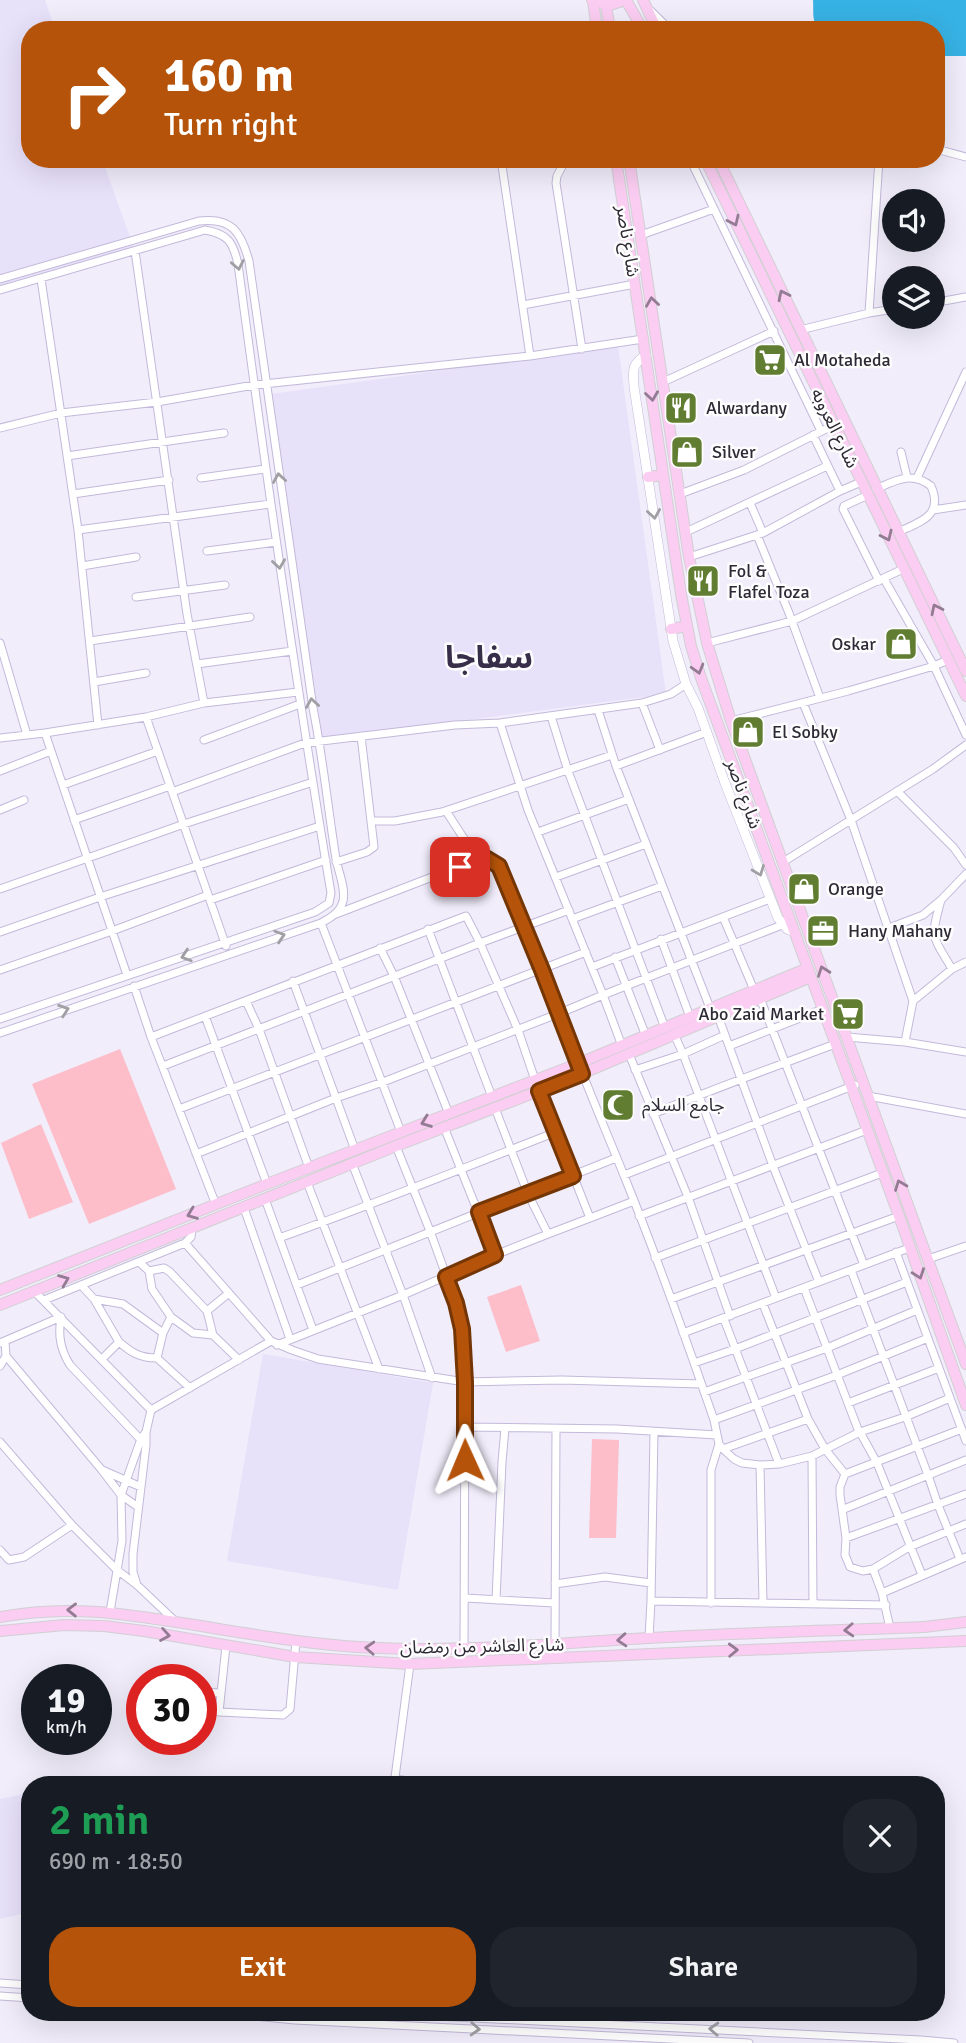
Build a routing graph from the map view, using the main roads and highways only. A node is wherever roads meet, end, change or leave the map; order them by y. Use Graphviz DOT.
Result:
graph roads {
  1 [pos="592,0"];
  2 [pos="625,0"];
  3 [pos="644,3"];
  4 [pos="606,5"];
  5 [pos="596,21"];
  6 [pos="609,21"];
  7 [pos="638,21"];
  8 [pos="653,21"];
  9 [pos="617,168"];
  10 [pos="630,168"];
  11 [pos="710,168"];
  12 [pos="722,168"];
  13 [pos="645,256"];
  14 [pos="631,258"];
  15 [pos="761,263"];
  16 [pos="663,475"];
  17 [pos="648,477"];
  18 [pos="872,492"];
  19 [pos="687,626"];
  20 [pos="671,629"];
  21 [pos="958,657"];
  22 [pos="966,671"];
  23 [pos="966,696"];
  24 [pos="752,777"];
  25 [pos="739,781"];
  26 [pos="756,789"];
  27 [pos="743,793"];
  28 [pos="809,973"];
  29 [pos="714,1012"];
  30 [pos="841,1019"];
  31 [pos="828,1023"];
  32 [pos="670,1031"];
  33 [pos="625,1050"];
  34 [pos="493,1102"];
  35 [pos="890,1157"];
  36 [pos="878,1162"];
  37 [pos="0,1290"];
  38 [pos="0,1305"];
  39 [pos="966,1364"];
  40 [pos="966,1405"];
  41 [pos="0,1617"];
  42 [pos="966,1622"];
  43 [pos="0,1632"];
  44 [pos="708,1636"];
  45 [pos="966,1641"];
  46 [pos="708,1651"];
  1 -- 4 [label="main road"];
  1 -- 5 [label="main road"];
  2 -- 4 [label="main road"];
  2 -- 7 [label="main road"];
  3 -- 8 [label="main road"];
  4 -- 6 [label="main road"];
  9 -- 14 [label="main road, شارع ناصر"];
  10 -- 13 [label="main road, شارع ناصر"];
  11 -- 15 [label="main road, شارع العروبه, one-way"];
  12 -- 15 [label="main road, شارع العروبه"];
  13 -- 14 [label="main road"];
  24 -- 13 [label="main road, شارع ناصر, one-way"];
  14 -- 16 [label="main road, شارع ناصر, one-way"];
  18 -- 15 [label="main road, شارع العروبه, one-way"];
  15 -- 18 [label="main road, شارع العروبه"];
  16 -- 17 [label="main road"];
  16 -- 19 [label="main road, شارع ناصر"];
  21 -- 18 [label="main road, شارع العروبه, one-way"];
  18 -- 21 [label="main road, شارع العروبه, one-way"];
  19 -- 20 [label="main road"];
  19 -- 25 [label="main road, شارع ناصر, one-way"];
  21 -- 22 [label="main road, شارع العروبه"];
  21 -- 23 [label="main road, شارع العروبه"];
  24 -- 25 [label="main road"];
  24 -- 26 [label="main road, شارع ناصر"];
  25 -- 27 [label="main road, شارع ناصر"];
  26 -- 27 [label="main road"];
  30 -- 26 [label="main road, شارع ناصر, one-way"];
  27 -- 28 [label="main road, شارع ناصر"];
  28 -- 29 [label="main road"];
  28 -- 31 [label="main road, شارع ناصر"];
  29 -- 32 [label="main road"];
  29 -- 32 [label="main road"];
  30 -- 31 [label="main road"];
  30 -- 35 [label="main road, شارع ناصر"];
  31 -- 36 [label="main road, شارع ناصر"];
  32 -- 33 [label="main road"];
  32 -- 33 [label="main road"];
  33 -- 34 [label="main road"];
  34 -- 37 [label="main road, one-way"];
  38 -- 34 [label="main road, one-way"];
  35 -- 36 [label="main road"];
  39 -- 35 [label="main road, شارع ناصر, one-way"];
  36 -- 40 [label="main road, شارع ناصر, one-way"];
  44 -- 41 [label="main road, شارع العاشر من رمضان, one-way"];
  42 -- 44 [label="main road, شارع العاشر من رمضان, one-way"];
  43 -- 46 [label="main road, شارع العاشر من رمضان, one-way"];
  44 -- 46 [label="main road"];
  46 -- 45 [label="main road, شارع العاشر من رمضان, one-way"];
}
